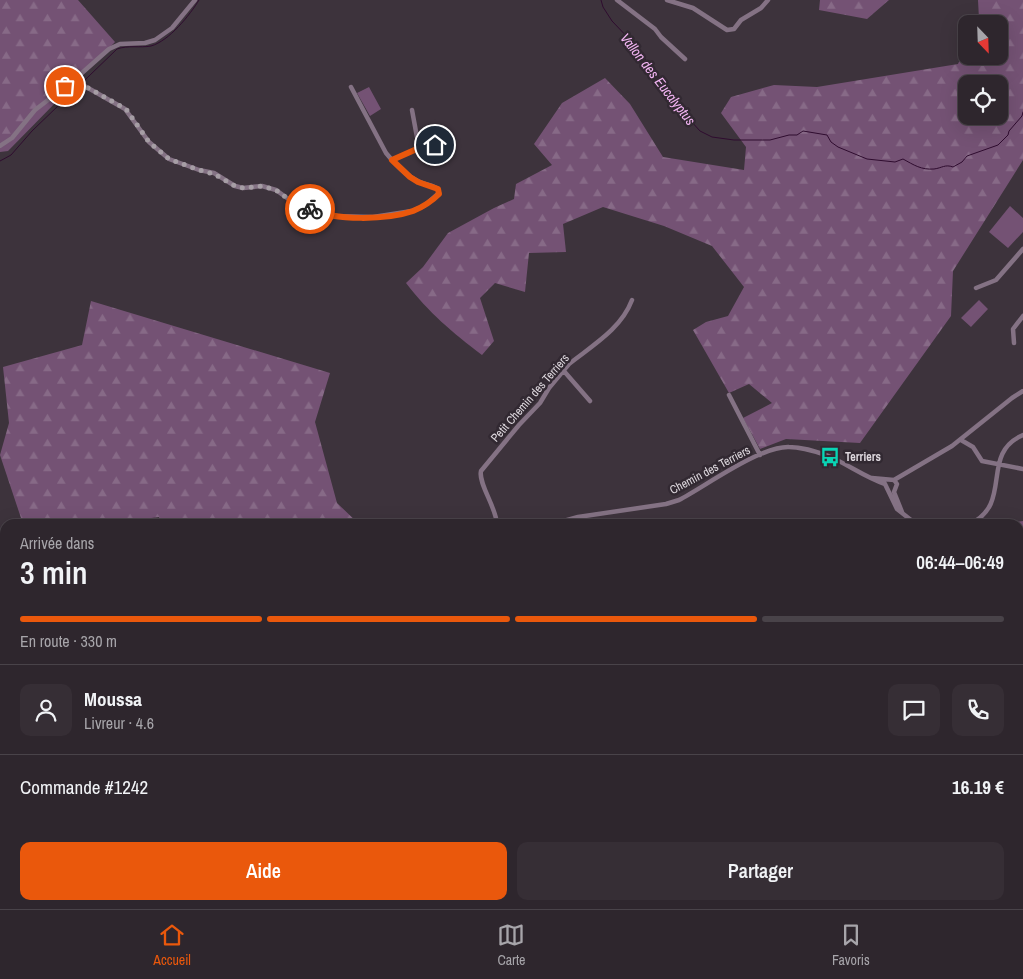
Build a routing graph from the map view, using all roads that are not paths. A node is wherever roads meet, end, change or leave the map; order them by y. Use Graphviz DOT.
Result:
graph roads {
  1 [pos="195,0"];
  2 [pos="617,0"];
  3 [pos="667,0"];
  4 [pos="768,0"];
  5 [pos="685,59"];
  6 [pos="76,81"];
  7 [pos="351,87"];
  8 [pos="412,110"];
  9 [pos="435,145"];
  10 [pos="0,146"];
  11 [pos="419,148"];
  12 [pos="392,160"];
  13 [pos="1023,249"];
  14 [pos="976,288"];
  15 [pos="632,300"];
  16 [pos="1023,316"];
  17 [pos="1014,343"];
  18 [pos="563,370"];
  19 [pos="1023,391"];
  20 [pos="729,395"];
  21 [pos="590,401"];
  22 [pos="1023,436"];
  23 [pos="961,440"];
  24 [pos="760,455"];
  25 [pos="998,464"];
  26 [pos="1023,469"];
  27 [pos="894,480"];
  28 [pos="886,482"];
  29 [pos="894,489"];
  30 [pos="888,490"];
  31 [pos="903,514"];
  32 [pos="496,519"];
  33 [pos="571,519"];
  34 [pos="910,519"];
  35 [pos="979,519"];
  1 -- 6 [label="street"];
  2 -- 5 [label="street"];
  3 -- 4 [label="street"];
  6 -- 10 [label="street"];
  6 -- 12 [label="street"];
  7 -- 12 [label="street"];
  8 -- 11 [label="street"];
  9 -- 11 [label="street"];
  11 -- 12 [label="street"];
  13 -- 14 [label="street"];
  15 -- 18 [label="street, Petit Chemin des Terriers"];
  16 -- 17 [label="street"];
  18 -- 21 [label="street"];
  18 -- 32 [label="street, Petit Chemin des Terriers"];
  19 -- 23 [label="street"];
  20 -- 24 [label="street"];
  22 -- 25 [label="street"];
  23 -- 25 [label="street"];
  23 -- 27 [label="street"];
  24 -- 28 [label="street, Chemin des Terriers"];
  24 -- 33 [label="street, Chemin des Terriers"];
  25 -- 26 [label="street"];
  25 -- 35 [label="street"];
  27 -- 28 [label="street"];
  27 -- 29 [label="street"];
  28 -- 30 [label="street"];
  29 -- 30 [label="street"];
  29 -- 31 [label="street"];
  30 -- 31 [label="street"];
  31 -- 34 [label="street"];
}
